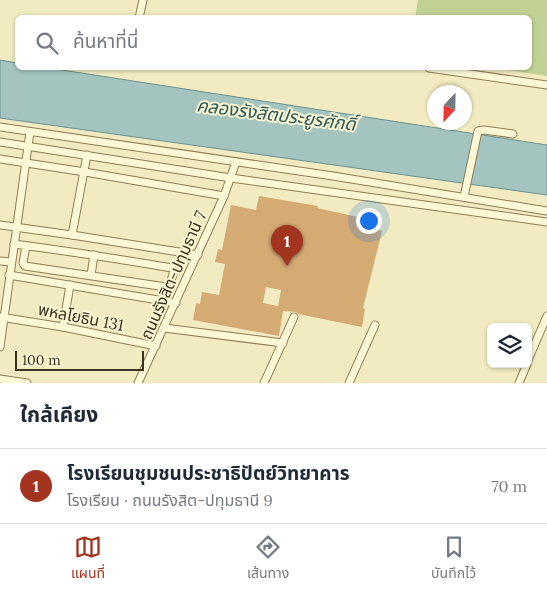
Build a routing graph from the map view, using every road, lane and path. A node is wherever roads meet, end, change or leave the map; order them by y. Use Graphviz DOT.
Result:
graph roads {
  1 [pos="143,0"];
  2 [pos="140,15"];
  3 [pos="443,70"];
  4 [pos="547,85"];
  5 [pos="0,128"];
  6 [pos="30,132"];
  7 [pos="513,134"];
  8 [pos="0,142"];
  9 [pos="28,146"];
  10 [pos="87,155"];
  11 [pos="0,159"];
  12 [pos="26,162"];
  13 [pos="236,162"];
  14 [pos="85,172"];
  15 [pos="231,178"];
  16 [pos="224,196"];
  17 [pos="464,197"];
  18 [pos="547,211"];
  19 [pos="547,222"];
  20 [pos="0,226"];
  21 [pos="16,228"];
  22 [pos="72,235"];
  23 [pos="14,244"];
  24 [pos="26,246"];
  25 [pos="94,255"];
  26 [pos="198,255"];
  27 [pos="0,261"];
  28 [pos="11,262"];
  29 [pos="91,275"];
  30 [pos="9,276"];
  31 [pos="70,285"];
  32 [pos="176,302"];
  33 [pos="547,316"];
  34 [pos="2,317"];
  35 [pos="294,317"];
  36 [pos="375,325"];
  37 [pos="63,327"];
  38 [pos="164,328"];
  39 [pos="283,343"];
  40 [pos="156,346"];
  41 [pos="0,347"];
  42 [pos="532,351"];
  43 [pos="525,368"];
  44 [pos="0,379"];
  45 [pos="27,383"];
  46 [pos="138,383"];
  47 [pos="264,383"];
  48 [pos="349,383"];
  49 [pos="519,383"];
  1 -- 2 [label="street"];
  3 -- 4 [label="street"];
  5 -- 6 [label="street"];
  6 -- 9 [label="street"];
  6 -- 13 [label="street"];
  7 -- 17 [label="street"];
  8 -- 9 [label="street"];
  9 -- 10 [label="street"];
  9 -- 12 [label="street"];
  10 -- 14 [label="street"];
  10 -- 15 [label="street"];
  11 -- 12 [label="street"];
  12 -- 14 [label="street"];
  12 -- 21 [label="street"];
  13 -- 15 [label="street, ถนนรังสิต-ปทุมธานี 7"];
  13 -- 17 [label="street"];
  14 -- 16 [label="street"];
  14 -- 22 [label="street"];
  15 -- 16 [label="street, ถนนรังสิต-ปทุมธานี 7"];
  15 -- 19 [label="street"];
  16 -- 26 [label="street, ถนนรังสิต-ปทุมธานี 7"];
  17 -- 18 [label="street"];
  20 -- 21 [label="street"];
  21 -- 22 [label="street"];
  21 -- 23 [label="street"];
  22 -- 26 [label="street"];
  23 -- 24 [label="street"];
  23 -- 28 [label="street"];
  24 -- 25 [label="street"];
  24 -- 29 [label="street"];
  25 -- 29 [label="street"];
  25 -- 29 [label="street"];
  26 -- 32 [label="street, ถนนรังสิต-ปทุมธานี 7"];
  27 -- 28 [label="street"];
  28 -- 30 [label="street"];
  30 -- 31 [label="street"];
  30 -- 34 [label="street"];
  31 -- 32 [label="street"];
  31 -- 37 [label="street"];
  32 -- 38 [label="street, ถนนรังสิต-ปทุมธานี 7"];
  33 -- 42 [label="street"];
  34 -- 37 [label="street, พหลโยธิน 131"];
  34 -- 41 [label="street"];
  35 -- 39 [label="street"];
  36 -- 48 [label="street"];
  37 -- 40 [label="street, พหลโยธิน 131"];
  38 -- 39 [label="street"];
  38 -- 40 [label="street, ถนนรังสิต-ปทุมธานี 7"];
  39 -- 47 [label="street"];
  40 -- 46 [label="street, ถนนรังสิต-ปทุมธานี 7"];
  43 -- 49 [label="street"];
  44 -- 45 [label="street"];
}
